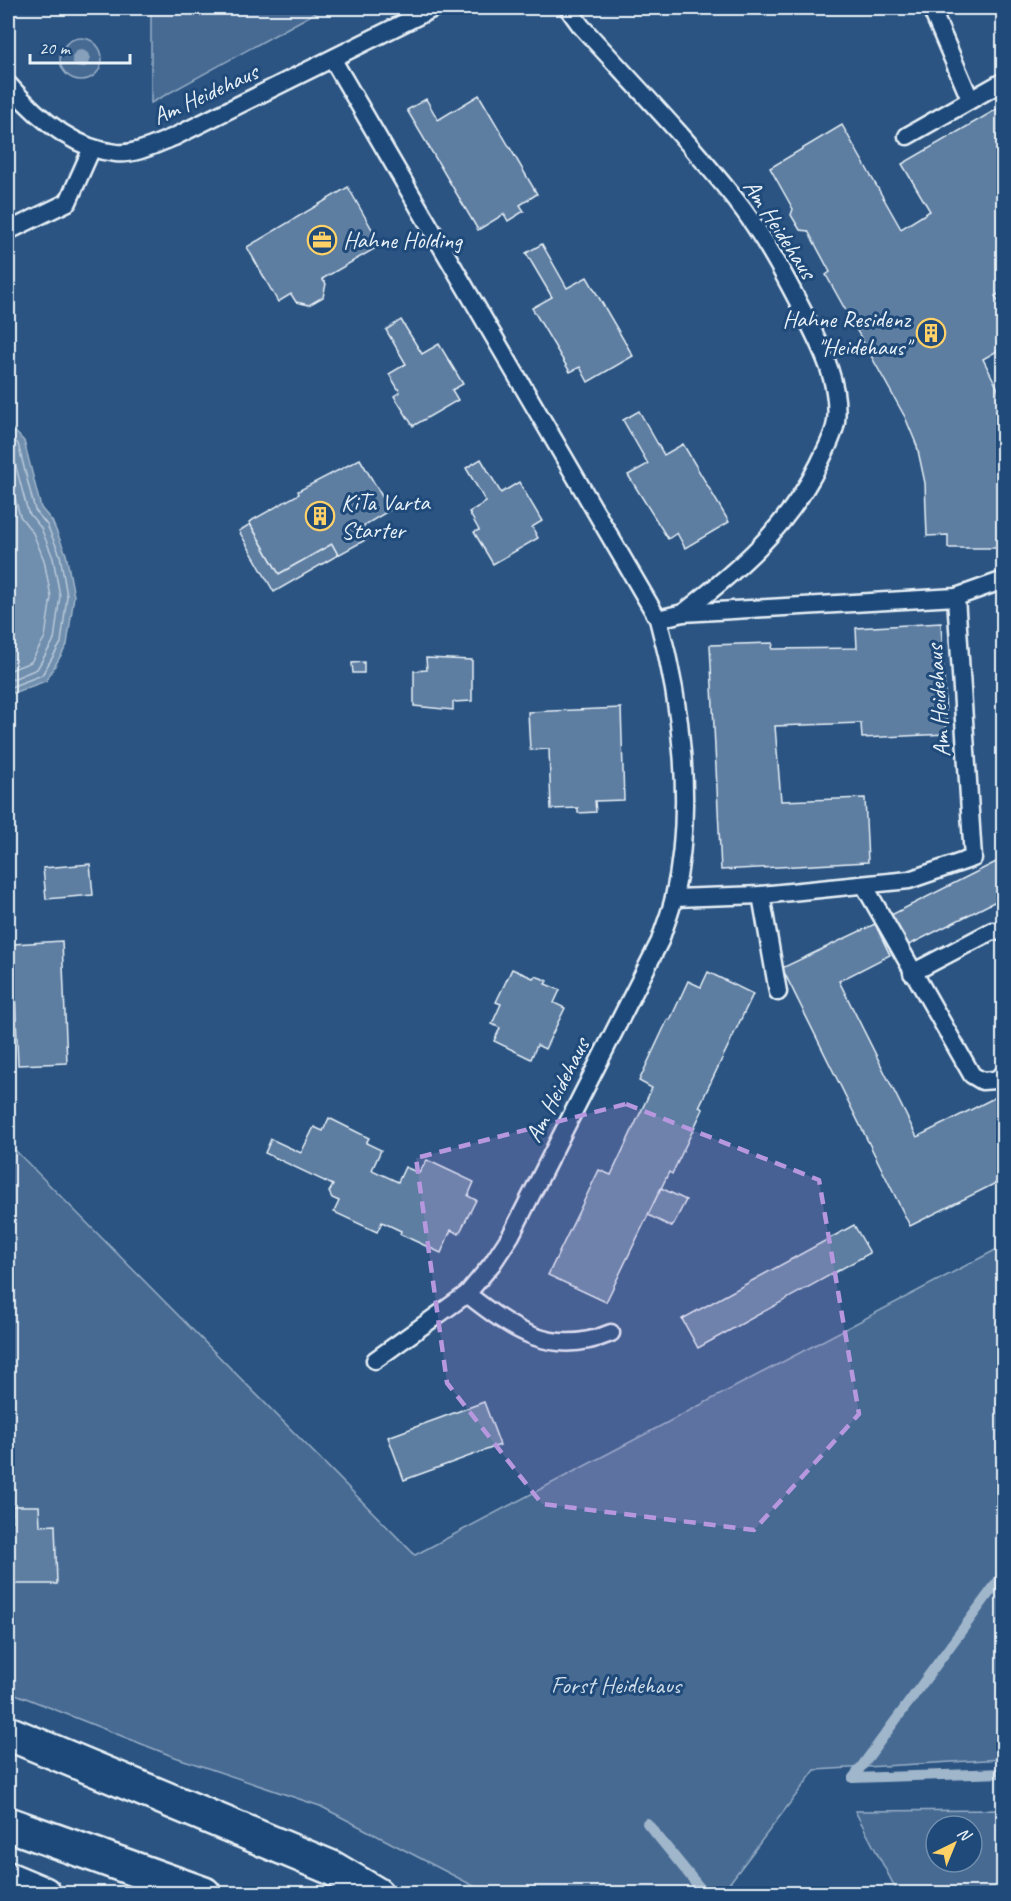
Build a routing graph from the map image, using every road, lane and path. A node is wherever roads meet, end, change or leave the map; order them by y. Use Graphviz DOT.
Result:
graph roads {
  1 [pos="434,8"];
  2 [pos="568,8"];
  3 [pos="931,8"];
  4 [pos="333,60"];
  5 [pos="1004,81"];
  6 [pos="8,84"];
  7 [pos="970,99"];
  8 [pos="907,136"];
  9 [pos="92,148"];
  10 [pos="8,231"];
  11 [pos="1004,580"];
  12 [pos="956,597"];
  13 [pos="683,613"];
  14 [pos="657,619"];
  15 [pos="864,885"];
  16 [pos="761,895"];
  17 [pos="674,898"];
  18 [pos="1004,932"];
  19 [pos="912,973"];
  20 [pos="778,992"];
  21 [pos="1004,1074"];
  22 [pos="467,1294"];
  23 [pos="611,1333"];
  24 [pos="375,1360"];
  25 [pos="8,1733"];
  26 [pos="8,1824"];
  27 [pos="8,1879"];
  28 [pos="44,1893"];
  29 [pos="204,1893"];
  30 [pos="376,1893"];
  1 -- 4 [label="lane, Am Heidehaus"];
  2 -- 13 [label="lane, Am Heidehaus"];
  3 -- 7 [label="lane"];
  4 -- 9 [label="lane, Am Heidehaus"];
  4 -- 14 [label="lane, Am Heidehaus"];
  5 -- 7 [label="lane"];
  6 -- 9 [label="lane, Am Heidehaus"];
  7 -- 8 [label="lane"];
  9 -- 10 [label="lane"];
  11 -- 12 [label="lane"];
  12 -- 13 [label="lane, Am Heidehaus"];
  12 -- 15 [label="lane, Am Heidehaus"];
  13 -- 14 [label="lane, Am Heidehaus"];
  14 -- 17 [label="lane, Am Heidehaus"];
  15 -- 16 [label="lane, Am Heidehaus"];
  15 -- 19 [label="lane"];
  16 -- 17 [label="lane, Am Heidehaus"];
  16 -- 20 [label="lane"];
  17 -- 22 [label="lane, Am Heidehaus"];
  18 -- 19 [label="lane"];
  19 -- 21 [label="lane"];
  22 -- 23 [label="lane"];
  22 -- 24 [label="lane, Am Heidehaus"];
  25 -- 30 [label="highway"];
  26 -- 29 [label="highway"];
  27 -- 28 [label="highway"];
}
